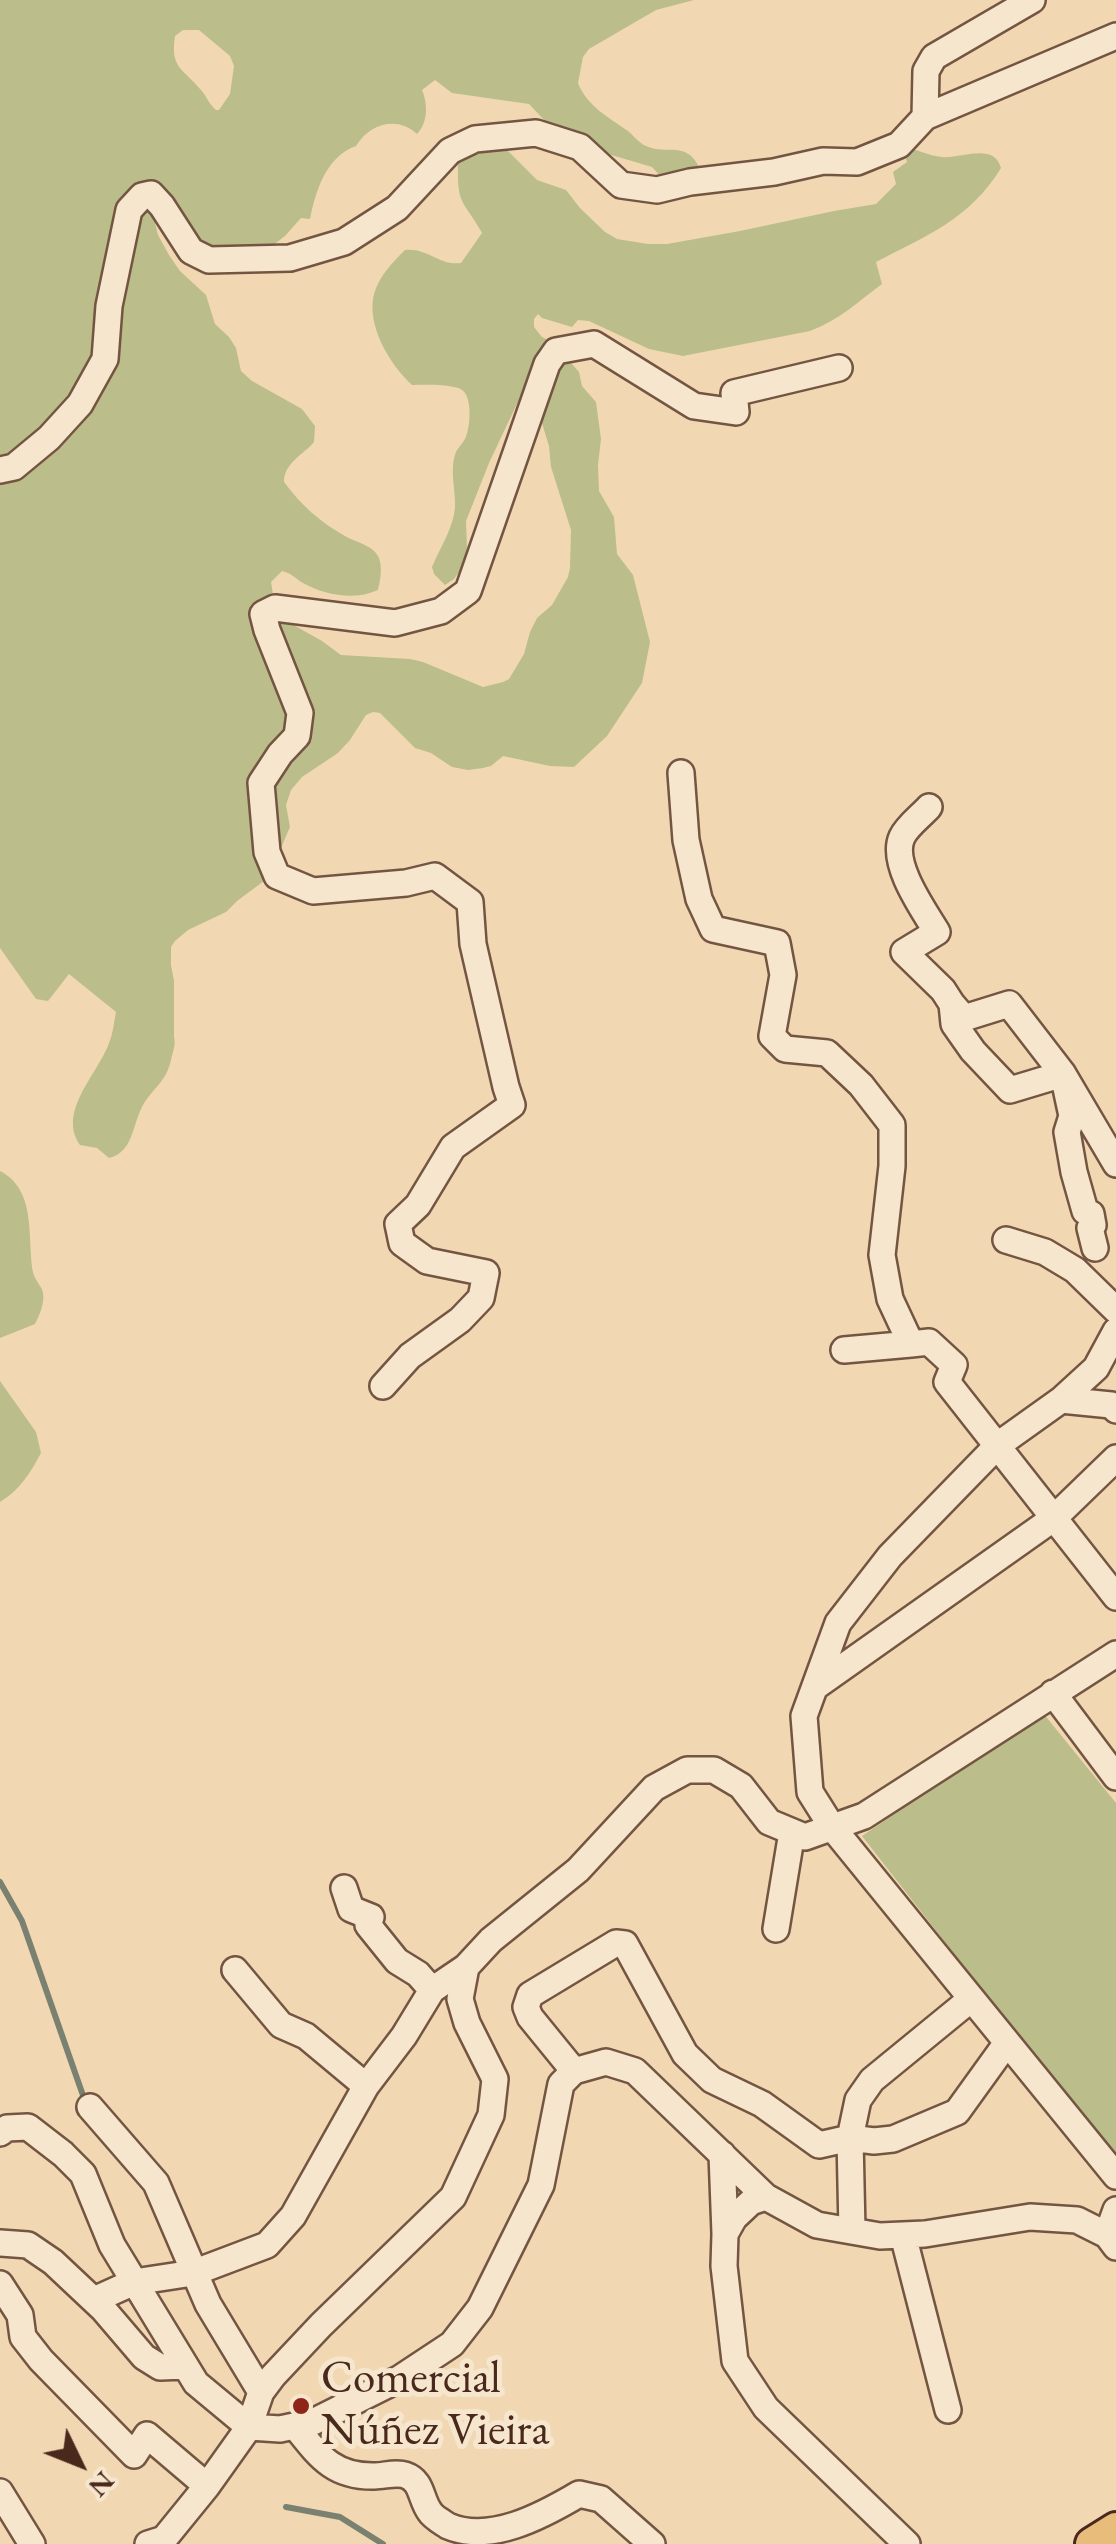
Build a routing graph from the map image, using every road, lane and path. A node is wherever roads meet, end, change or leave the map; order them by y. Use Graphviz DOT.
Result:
graph roads {
  1 [pos="1032,0"];
  2 [pos="1116,36"];
  3 [pos="925,118"];
  4 [pos="840,368"];
  5 [pos="0,470"];
  6 [pos="682,773"];
  7 [pos="929,807"];
  8 [pos="952,1004"];
  9 [pos="1063,1074"];
  10 [pos="1116,1164"];
  11 [pos="1006,1240"];
  12 [pos="1106,1242"];
  13 [pos="1075,1270"];
  14 [pos="1116,1310"];
  15 [pos="1116,1331"];
  16 [pos="911,1344"];
  17 [pos="844,1350"];
  18 [pos="383,1386"];
  19 [pos="1061,1400"];
  20 [pos="1116,1410"];
  21 [pos="998,1445"];
  22 [pos="1116,1458"];
  23 [pos="1054,1518"];
  24 [pos="1116,1597"];
  25 [pos="1116,1654"];
  26 [pos="814,1687"];
  27 [pos="1053,1693"];
  28 [pos="1116,1776"];
  29 [pos="832,1828"];
  30 [pos="792,1832"];
  31 [pos="344,1888"];
  32 [pos="776,1929"];
  33 [pos="466,1967"];
  34 [pos="235,1970"];
  35 [pos="432,1990"];
  36 [pos="971,1998"];
  37 [pos="1006,2044"];
  38 [pos="574,2070"];
  39 [pos="366,2086"];
  40 [pos="90,2107"];
  41 [pos="0,2133"];
  42 [pos="850,2138"];
  43 [pos="722,2154"];
  44 [pos="1116,2176"];
  45 [pos="766,2198"];
  46 [pos="1116,2210"];
  47 [pos="852,2231"];
  48 [pos="725,2234"];
  49 [pos="903,2235"];
  50 [pos="1112,2241"];
  51 [pos="0,2243"];
  52 [pos="193,2273"];
  53 [pos="134,2282"];
  54 [pos="0,2284"];
  55 [pos="94,2300"];
  56 [pos="186,2366"];
  57 [pos="261,2392"];
  58 [pos="948,2410"];
  59 [pos="294,2426"];
  60 [pos="249,2428"];
  61 [pos="207,2486"];
  62 [pos="0,2492"];
  63 [pos="1116,2530"];
  64 [pos="160,2542"];
  65 [pos="32,2544"];
  66 [pos="652,2544"];
  67 [pos="907,2544"];
  68 [pos="1092,2544"];
  1 -- 3 [label="street"];
  2 -- 3 [label="street"];
  3 -- 5 [label="street"];
  4 -- 18 [label="street"];
  6 -- 16 [label="street"];
  7 -- 8 [label="street"];
  8 -- 9 [label="street"];
  8 -- 9 [label="street"];
  9 -- 10 [label="street"];
  9 -- 12 [label="street"];
  11 -- 13 [label="street"];
  12 -- 13 [label="street"];
  13 -- 14 [label="street"];
  15 -- 19 [label="street"];
  16 -- 17 [label="street"];
  16 -- 21 [label="street"];
  19 -- 20 [label="street"];
  19 -- 21 [label="street"];
  21 -- 23 [label="street"];
  21 -- 26 [label="street"];
  22 -- 23 [label="street"];
  23 -- 24 [label="street"];
  23 -- 26 [label="street"];
  25 -- 27 [label="street"];
  26 -- 29 [label="street"];
  27 -- 28 [label="street"];
  27 -- 29 [label="street"];
  29 -- 30 [label="street"];
  29 -- 36 [label="street"];
  30 -- 32 [label="street"];
  30 -- 33 [label="street"];
  31 -- 35 [label="street"];
  33 -- 35 [label="street"];
  33 -- 57 [label="street"];
  34 -- 39 [label="street"];
  35 -- 39 [label="street"];
  36 -- 37 [label="street"];
  36 -- 42 [label="street"];
  37 -- 42 [label="street"];
  37 -- 44 [label="street"];
  38 -- 42 [label="street"];
  38 -- 43 [label="street"];
  38 -- 59 [label="street"];
  39 -- 52 [label="street"];
  40 -- 52 [label="street"];
  41 -- 53 [label="street"];
  42 -- 47 [label="street"];
  43 -- 45 [label="street"];
  43 -- 48 [label="street"];
  45 -- 47 [label="street"];
  45 -- 48 [label="street"];
  46 -- 50 [label="street"];
  47 -- 49 [label="street"];
  48 -- 67 [label="street"];
  49 -- 50 [label="street"];
  49 -- 58 [label="street"];
  51 -- 55 [label="street"];
  52 -- 53 [label="street"];
  52 -- 57 [label="street"];
  53 -- 55 [label="street"];
  53 -- 56 [label="street"];
  54 -- 61 [label="street"];
  55 -- 56 [label="street"];
  56 -- 60 [label="street"];
  57 -- 60 [label="street"];
  59 -- 60 [label="street"];
  59 -- 66 [label="street"];
  60 -- 61 [label="street"];
  61 -- 64 [label="street"];
  62 -- 65 [label="street"];
  63 -- 68 [label="main road"];
}
